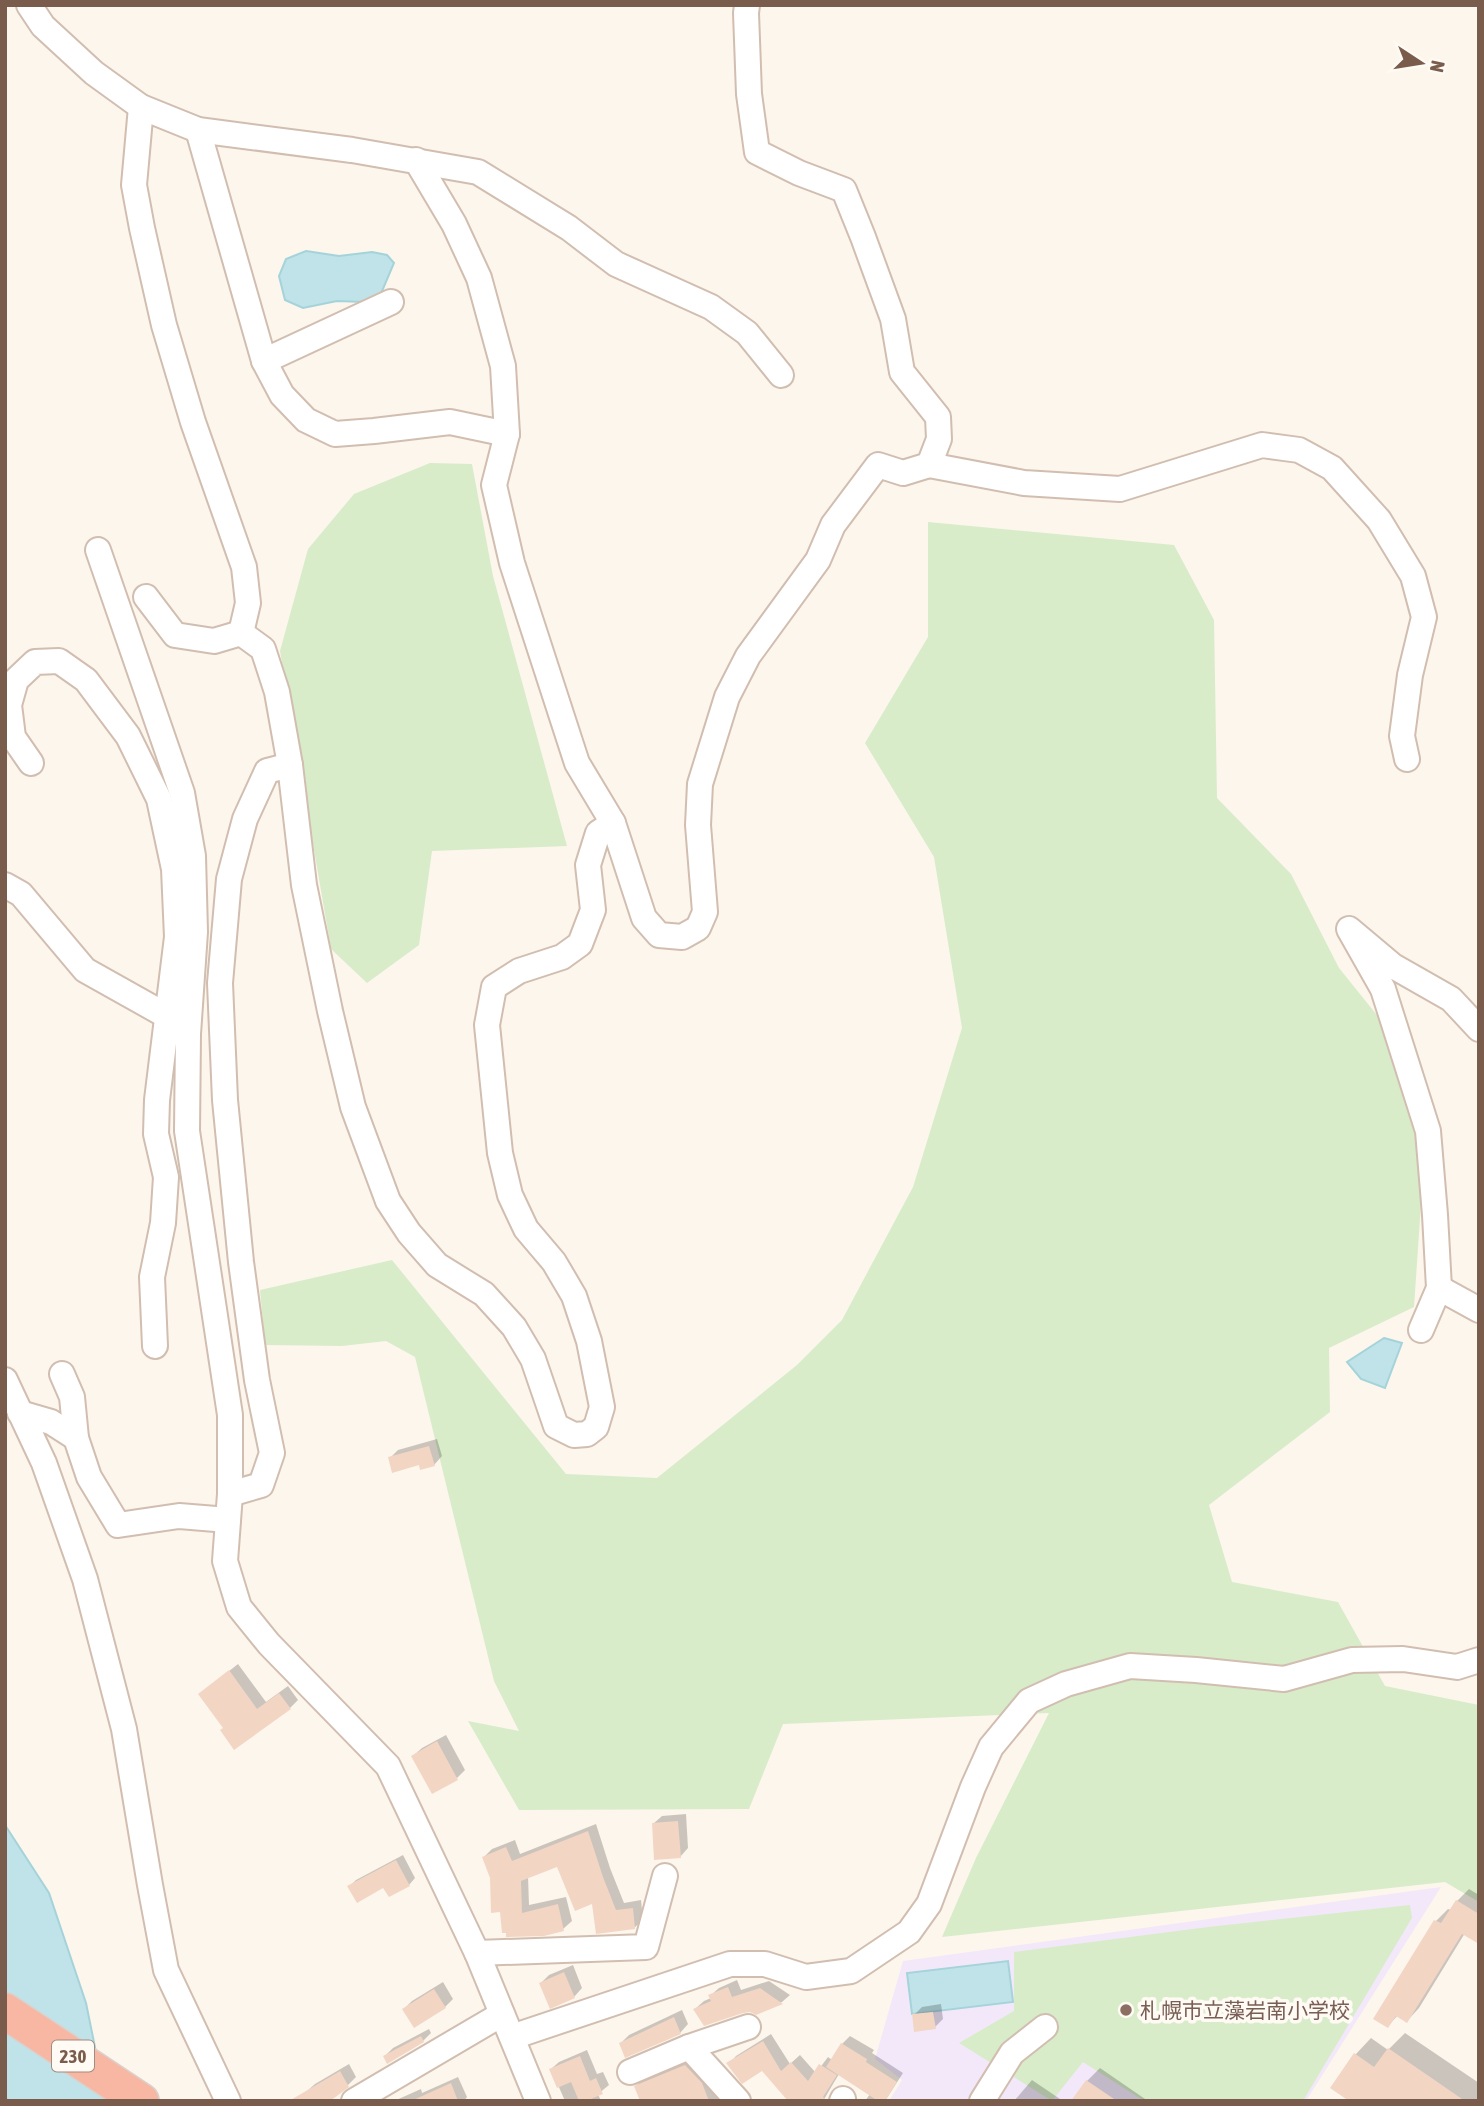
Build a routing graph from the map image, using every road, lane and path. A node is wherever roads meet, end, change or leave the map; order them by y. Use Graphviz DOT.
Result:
graph roads {
  1 [pos="29,5"];
  2 [pos="744,8"];
  3 [pos="141,107"];
  4 [pos="198,130"];
  5 [pos="416,160"];
  6 [pos="391,303"];
  7 [pos="264,361"];
  8 [pos="780,375"];
  9 [pos="507,434"];
  10 [pos="929,465"];
  11 [pos="98,550"];
  12 [pos="146,597"];
  13 [pos="241,633"];
  14 [pos="1406,759"];
  15 [pos="31,763"];
  16 [pos="290,765"];
  17 [pos="613,823"];
  18 [pos="5,886"];
  19 [pos="167,1016"];
  20 [pos="1479,1028"];
  21 [pos="188,1034"];
  22 [pos="1438,1288"];
  23 [pos="1479,1310"];
  24 [pos="1421,1331"];
  25 [pos="155,1346"];
  26 [pos="62,1374"];
  27 [pos="5,1380"];
  28 [pos="20,1413"];
  29 [pos="76,1438"];
  30 [pos="230,1494"];
  31 [pos="228,1520"];
  32 [pos="1479,1660"];
  33 [pos="664,1876"];
  34 [pos="477,1954"];
  35 [pos="5,2011"];
  36 [pos="507,2025"];
  37 [pos="748,2027"];
  38 [pos="1045,2027"];
  39 [pos="689,2047"];
  40 [pos="630,2072"];
  41 [pos="141,2101"];
  42 [pos="228,2101"];
  43 [pos="354,2101"];
  44 [pos="538,2101"];
  45 [pos="738,2101"];
  46 [pos="982,2101"];
  1 -- 3 [label="street"];
  2 -- 10 [label="street"];
  3 -- 4 [label="street"];
  3 -- 13 [label="street"];
  4 -- 5 [label="street"];
  4 -- 7 [label="street"];
  5 -- 8 [label="street"];
  5 -- 9 [label="street"];
  6 -- 7 [label="street"];
  7 -- 9 [label="street"];
  9 -- 17 [label="street"];
  10 -- 14 [label="street"];
  10 -- 17 [label="street"];
  11 -- 21 [label="street"];
  12 -- 13 [label="street"];
  13 -- 16 [label="street"];
  15 -- 19 [label="street"];
  16 -- 17 [label="street"];
  16 -- 30 [label="street"];
  18 -- 19 [label="street"];
  19 -- 21 [label="street"];
  19 -- 25 [label="street"];
  20 -- 22 [label="street"];
  21 -- 30 [label="street"];
  22 -- 23 [label="street"];
  22 -- 24 [label="street"];
  26 -- 29 [label="street"];
  27 -- 28 [label="street"];
  28 -- 29 [label="street"];
  28 -- 42 [label="street"];
  29 -- 31 [label="street"];
  30 -- 31 [label="street"];
  31 -- 34 [label="street"];
  32 -- 36 [label="street"];
  33 -- 34 [label="street"];
  34 -- 36 [label="street"];
  35 -- 41 [label="highway, 230"];
  36 -- 43 [label="street"];
  36 -- 44 [label="street"];
  37 -- 39 [label="street"];
  38 -- 46 [label="street"];
  39 -- 40 [label="street"];
  39 -- 45 [label="street"];
}
